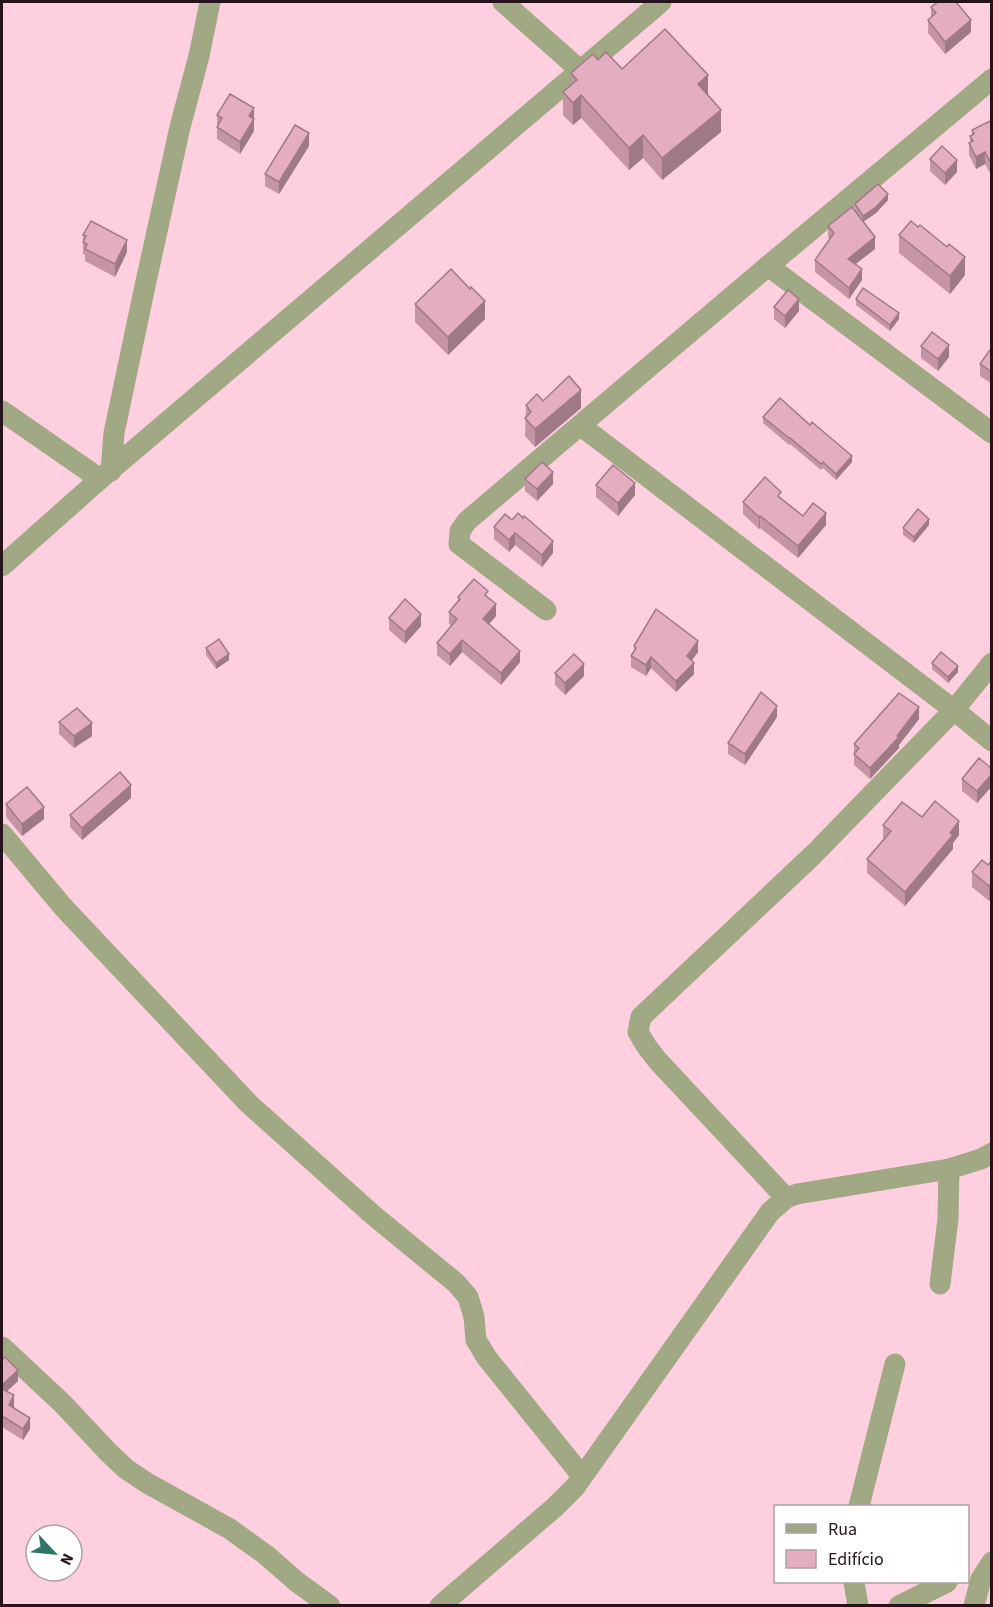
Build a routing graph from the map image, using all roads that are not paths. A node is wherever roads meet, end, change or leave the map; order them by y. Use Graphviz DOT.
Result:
graph roads {
  1 [pos="210,2"];
  2 [pos="503,2"];
  3 [pos="661,2"];
  4 [pos="580,70"];
  5 [pos="992,79"];
  6 [pos="768,266"];
  7 [pos="2,411"];
  8 [pos="580,426"];
  9 [pos="992,433"];
  10 [pos="105,475"];
  11 [pos="2,566"];
  12 [pos="546,610"];
  13 [pos="992,663"];
  14 [pos="954,710"];
  15 [pos="992,741"];
  16 [pos="2,834"];
  17 [pos="992,1153"];
  18 [pos="949,1169"];
  19 [pos="786,1198"];
  20 [pos="940,1284"];
  21 [pos="2,1347"];
  22 [pos="895,1364"];
  23 [pos="582,1476"];
  24 [pos="860,1505"];
  25 [pos="992,1560"];
  26 [pos="969,1571"];
  27 [pos="854,1583"];
  28 [pos="943,1583"];
  29 [pos="330,1605"];
  30 [pos="440,1605"];
  31 [pos="858,1605"];
  32 [pos="899,1605"];
  33 [pos="974,1605"];
  1 -- 10 [label="street"];
  2 -- 4 [label="street"];
  3 -- 4 [label="street"];
  4 -- 10 [label="street"];
  5 -- 6 [label="street"];
  6 -- 8 [label="street"];
  6 -- 9 [label="street"];
  7 -- 10 [label="street"];
  8 -- 12 [label="street"];
  8 -- 14 [label="street"];
  10 -- 11 [label="street"];
  13 -- 14 [label="street"];
  14 -- 15 [label="street"];
  14 -- 19 [label="street"];
  16 -- 23 [label="street"];
  17 -- 18 [label="street"];
  18 -- 19 [label="street"];
  18 -- 20 [label="street"];
  19 -- 23 [label="street"];
  21 -- 29 [label="street"];
  22 -- 24 [label="street"];
  23 -- 30 [label="street"];
  25 -- 26 [label="street"];
  25 -- 33 [label="street"];
  27 -- 31 [label="street"];
  28 -- 32 [label="street"];
}
